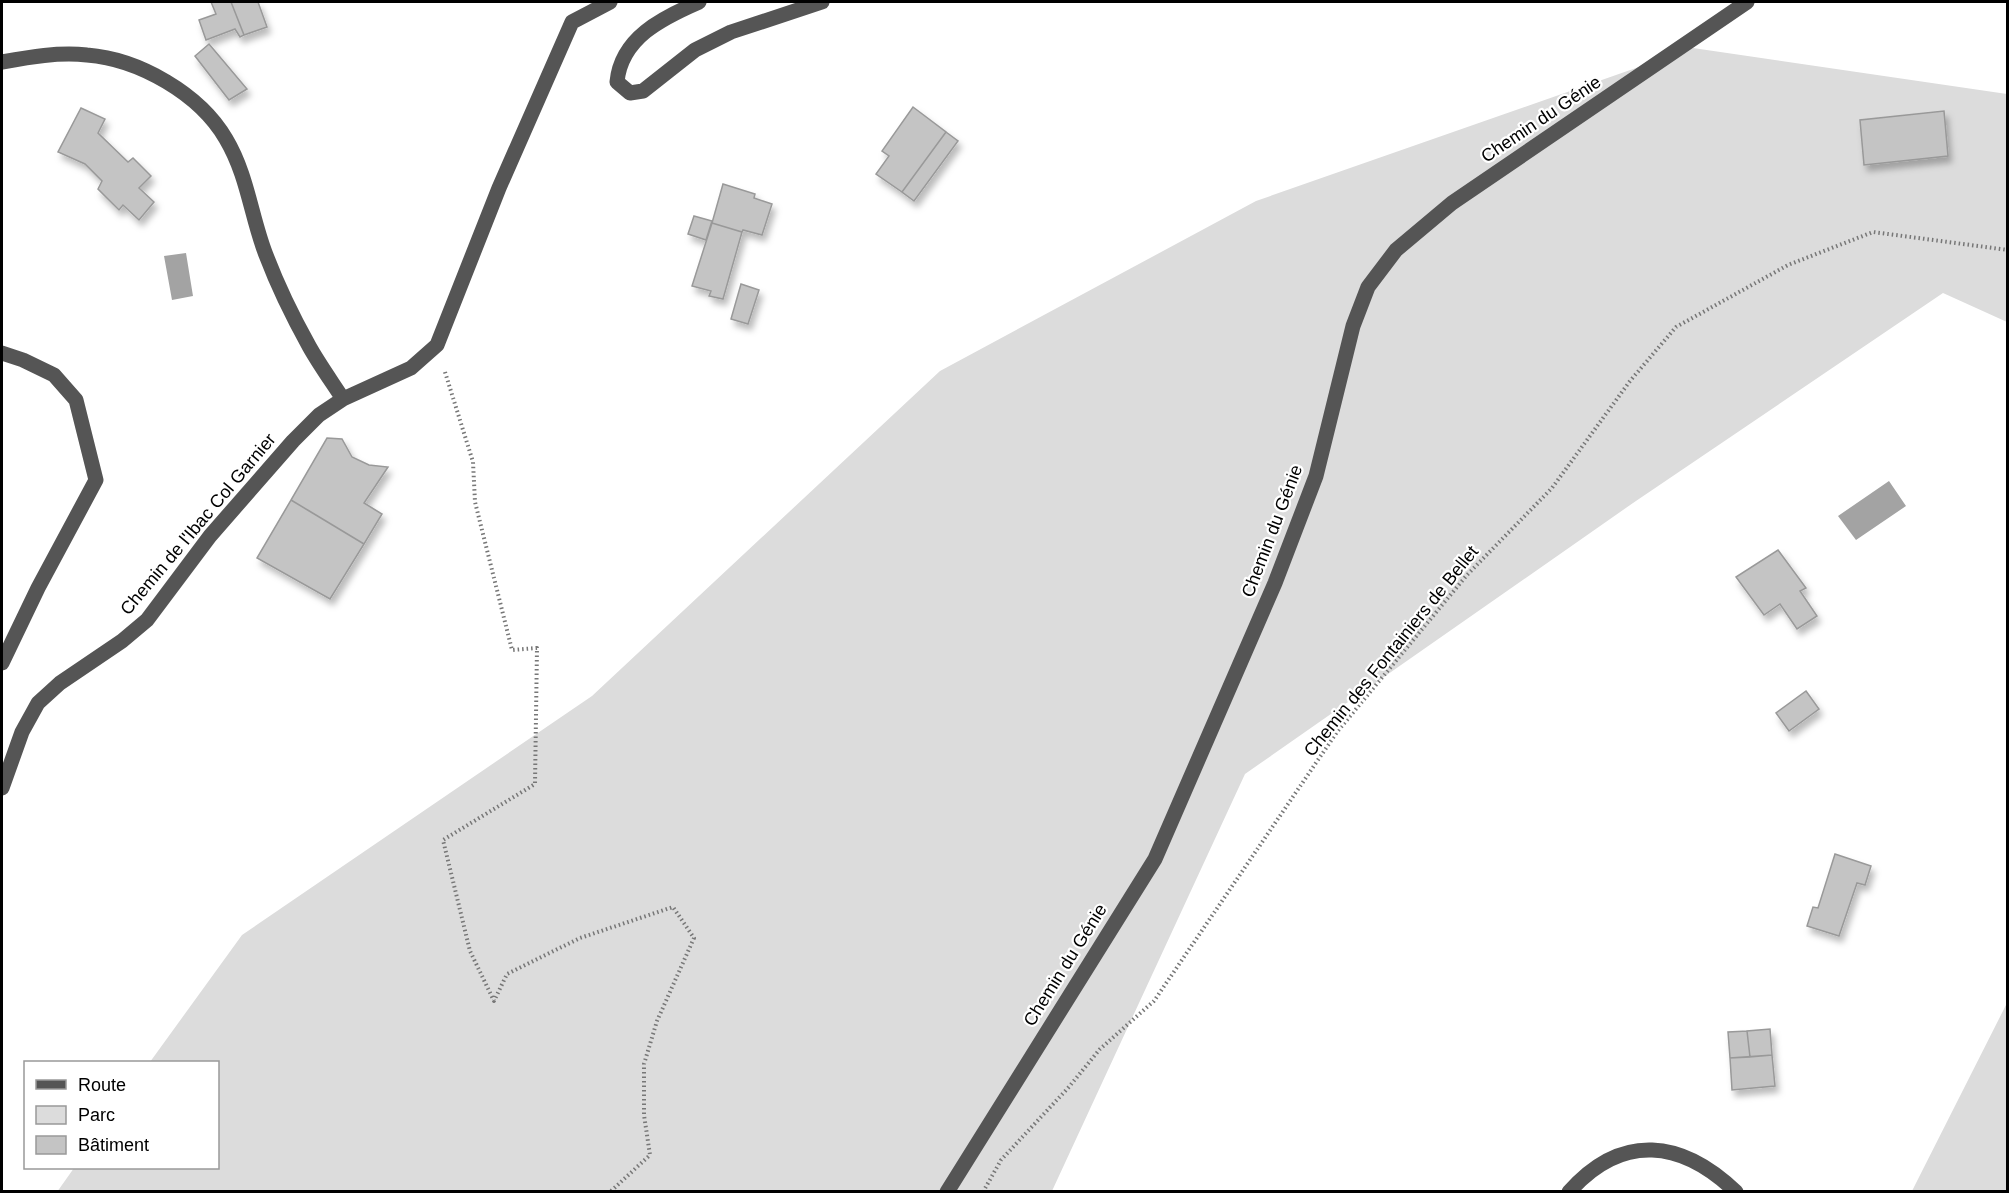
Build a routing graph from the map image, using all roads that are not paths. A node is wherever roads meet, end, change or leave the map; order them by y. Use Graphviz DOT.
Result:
graph roads {
  1 [pos="610,2"];
  2 [pos="699,2"];
  3 [pos="822,2"];
  4 [pos="1747,2"];
  5 [pos="2,62"];
  6 [pos="2,353"];
  7 [pos="343,399"];
  8 [pos="2,663"];
  9 [pos="2,788"];
  10 [pos="947,1191"];
  11 [pos="1569,1191"];
  12 [pos="1736,1191"];
  1 -- 7 [label="street, Chemin de l'Ibac Col Garnier"];
  2 -- 3 [label="street"];
  4 -- 10 [label="street, Chemin du Génie"];
  5 -- 7 [label="street"];
  6 -- 8 [label="street"];
  7 -- 9 [label="street, Chemin de l'Ibac Col Garnier"];
  11 -- 12 [label="street"];
}
